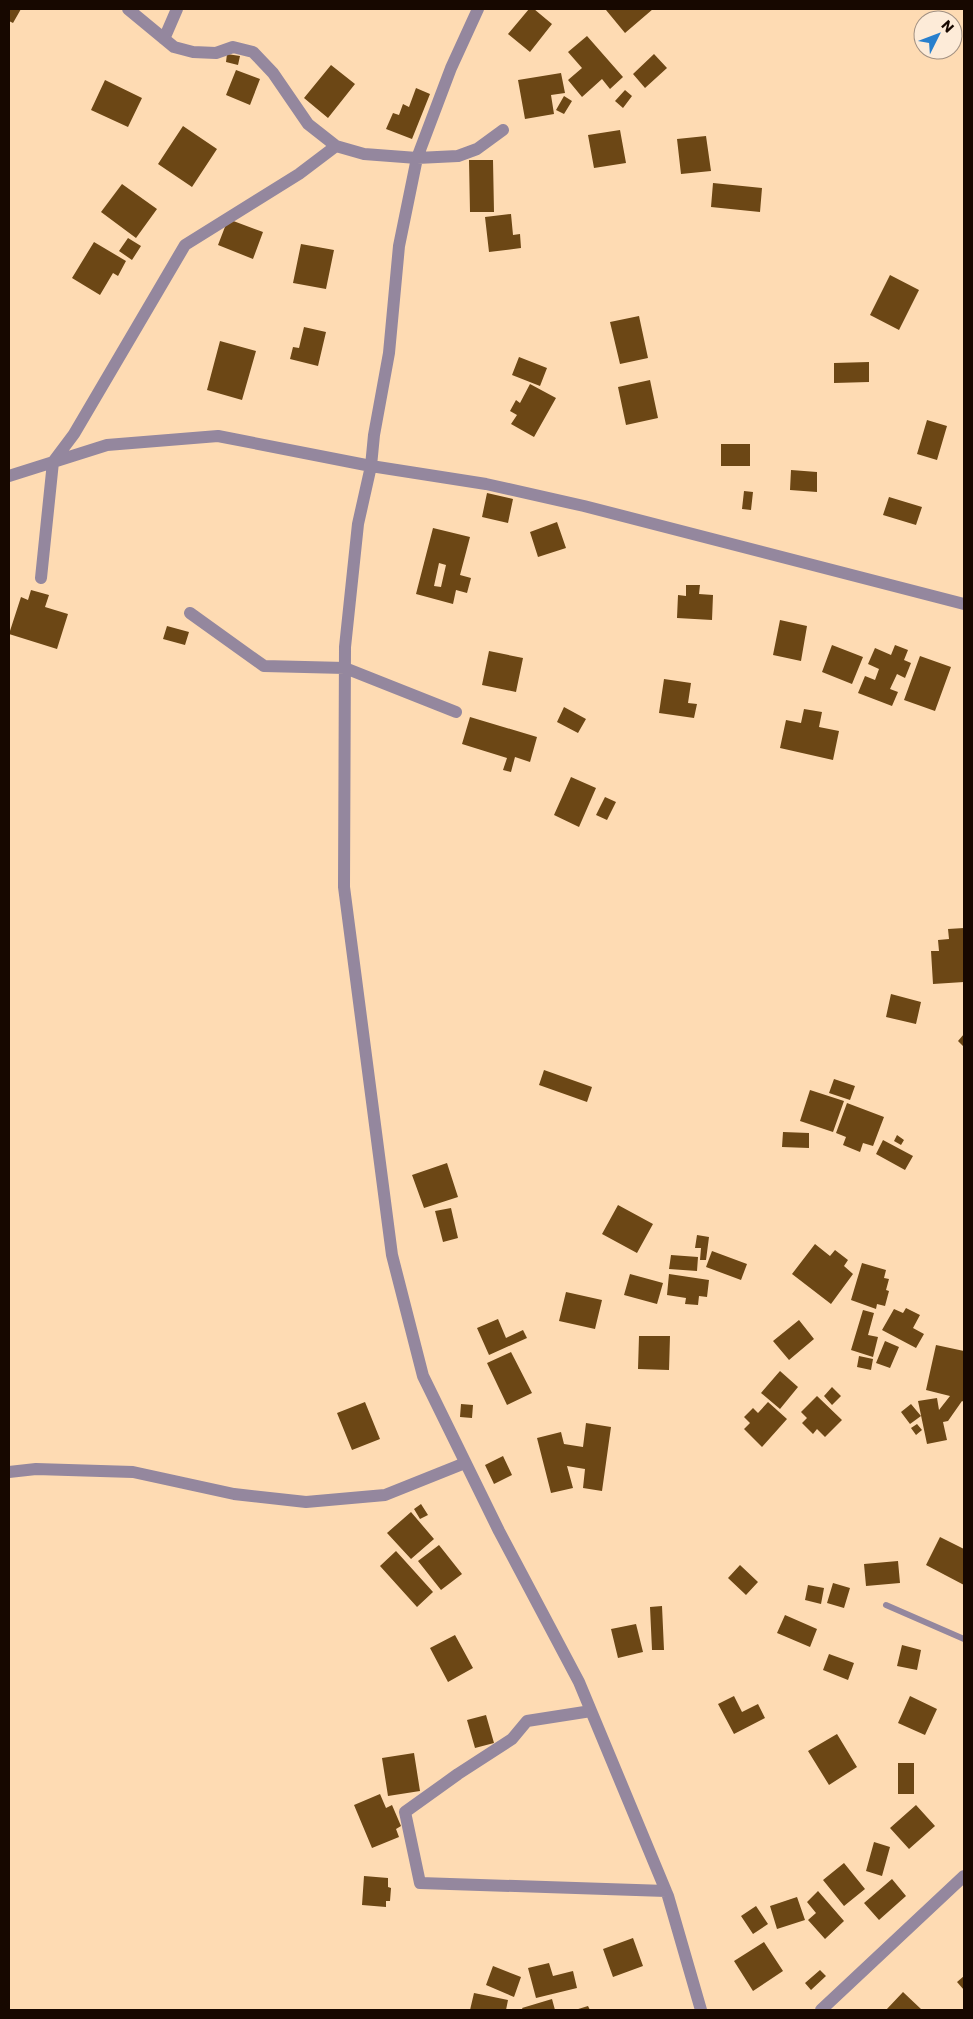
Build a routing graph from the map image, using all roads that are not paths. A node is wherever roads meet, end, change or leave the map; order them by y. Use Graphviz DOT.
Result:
graph roads {
  1 [pos="128,9"];
  2 [pos="177,9"];
  3 [pos="478,9"];
  4 [pos="164,39"];
  5 [pos="503,130"];
  6 [pos="336,146"];
  7 [pos="417,158"];
  8 [pos="53,462"];
  9 [pos="371,466"];
  10 [pos="9,476"];
  11 [pos="41,578"];
  12 [pos="964,604"];
  13 [pos="190,613"];
  14 [pos="345,668"];
  15 [pos="456,712"];
  16 [pos="465,1463"];
  17 [pos="9,1472"];
  18 [pos="886,1605"];
  19 [pos="964,1639"];
  20 [pos="591,1711"];
  21 [pos="964,1876"];
  22 [pos="666,1891"];
  23 [pos="701,2010"];
  24 [pos="821,2010"];
  1 -- 4 [label="street"];
  2 -- 4 [label="street"];
  3 -- 7 [label="street"];
  4 -- 6 [label="street"];
  5 -- 7 [label="street"];
  6 -- 7 [label="street"];
  6 -- 8 [label="street"];
  7 -- 9 [label="street"];
  8 -- 9 [label="street"];
  8 -- 10 [label="street"];
  8 -- 11 [label="street"];
  9 -- 12 [label="street"];
  9 -- 14 [label="street"];
  13 -- 14 [label="street"];
  14 -- 15 [label="street"];
  14 -- 16 [label="street"];
  16 -- 17 [label="street"];
  16 -- 20 [label="street"];
  18 -- 19 [label="lane"];
  20 -- 22 [label="street"];
  20 -- 22 [label="street"];
  21 -- 24 [label="street"];
  22 -- 23 [label="street"];
}
